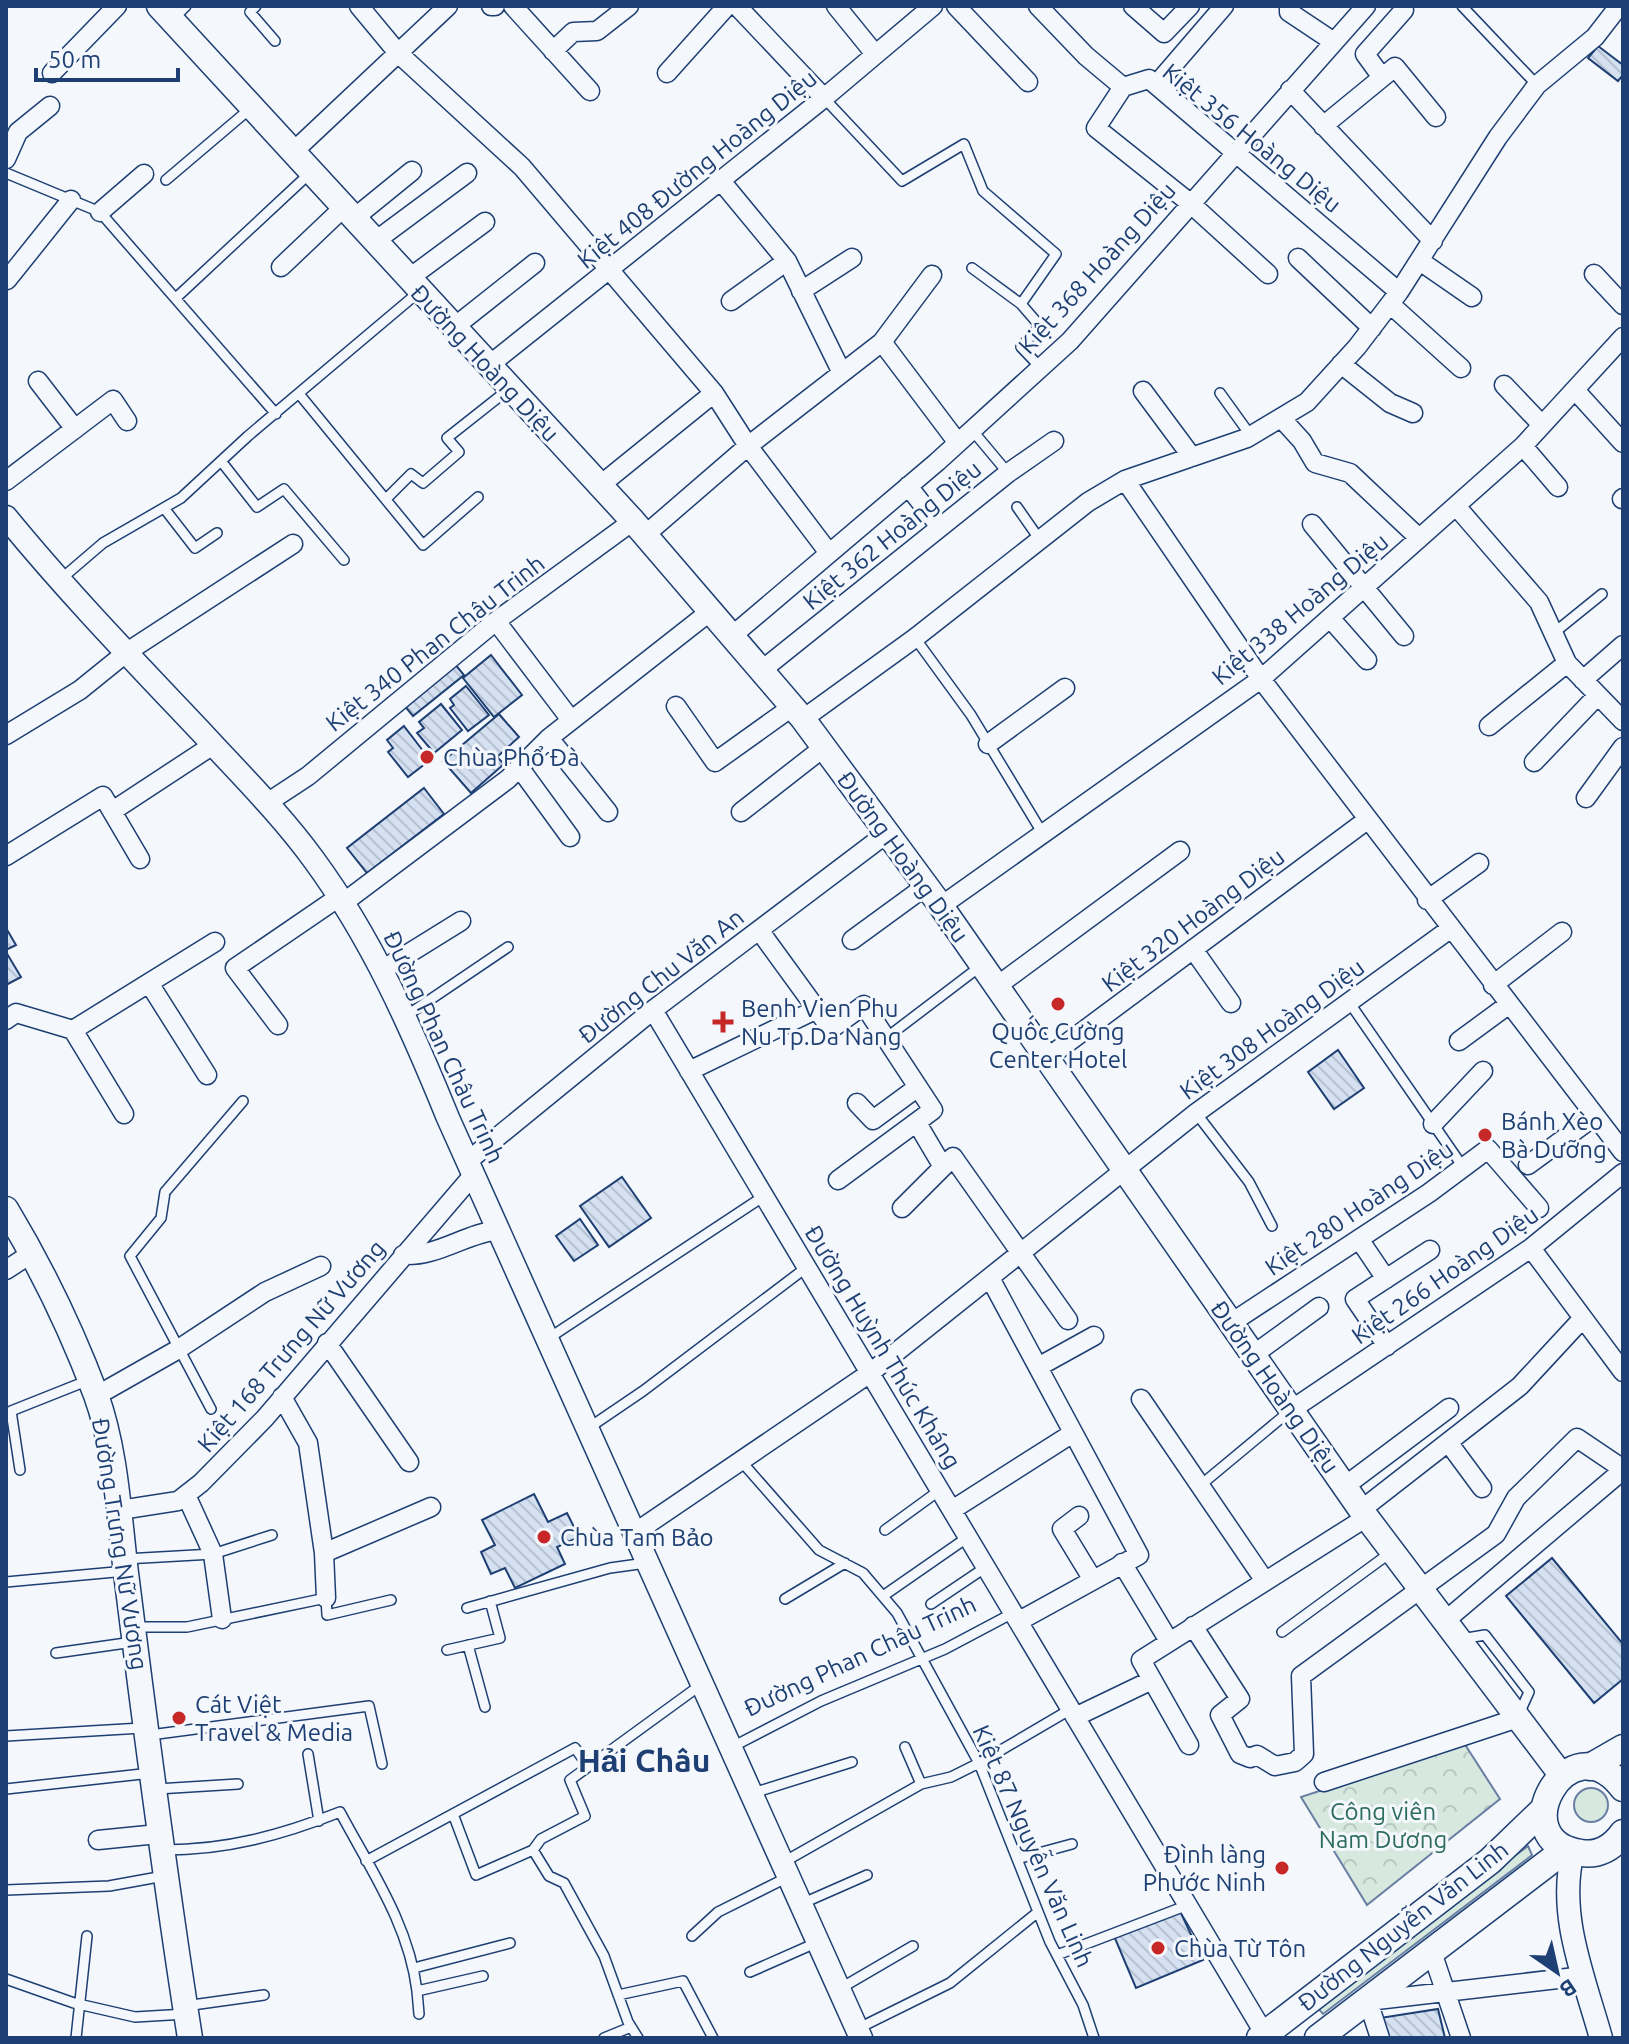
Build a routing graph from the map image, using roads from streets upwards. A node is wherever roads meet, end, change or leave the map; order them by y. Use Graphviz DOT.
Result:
graph roads {
  1 [pos="117,6"];
  2 [pos="359,6"];
  3 [pos="448,6"];
  4 [pos="513,6"];
  5 [pos="629,6"];
  6 [pos="727,6"];
  7 [pos="737,6"];
  8 [pos="836,6"];
  9 [pos="933,6"];
  10 [pos="956,6"];
  11 [pos="1038,6"];
  12 [pos="1190,6"];
  13 [pos="1224,6"];
  14 [pos="1289,6"];
  15 [pos="1366,6"];
  16 [pos="1619,6"];
  17 [pos="1140,8"];
  18 [pos="1404,10"];
  19 [pos="172,11"];
  20 [pos="1334,42"];
  21 [pos="553,51"];
  22 [pos="398,53"];
  23 [pos="875,54"];
  24 [pos="52,73"];
  25 [pos="667,73"];
  26 [pos="1381,76"];
  27 [pos="1028,82"];
  28 [pos="1156,85"];
  29 [pos="1123,87"];
  30 [pos="1290,90"];
  31 [pos="590,91"];
  32 [pos="824,98"];
  33 [pos="50,106"];
  34 [pos="1436,117"];
  35 [pos="1323,126"];
  36 [pos="1236,151"];
  37 [pos="293,152"];
  38 [pos="6,159"];
  39 [pos="412,171"];
  40 [pos="467,173"];
  41 [pos="144,174"];
  42 [pos="721,181"];
  43 [pos="71,200"];
  44 [pos="1190,203"];
  45 [pos="100,212"];
  46 [pos="348,214"];
  47 [pos="485,222"];
  48 [pos="1433,241"];
  49 [pos="374,242"];
  50 [pos="852,258"];
  51 [pos="1298,258"];
  52 [pos="787,261"];
  53 [pos="1420,261"];
  54 [pos="535,263"];
  55 [pos="281,267"];
  56 [pos="607,271"];
  57 [pos="1268,274"];
  58 [pos="1594,274"];
  59 [pos="932,275"];
  60 [pos="7,280"];
  61 [pos="414,285"];
  62 [pos="801,291"];
  63 [pos="1472,297"];
  64 [pos="1395,298"];
  65 [pos="731,301"];
  66 [pos="1623,305"];
  67 [pos="453,328"];
  68 [pos="1372,328"];
  69 [pos="1622,340"];
  70 [pos="882,342"];
  71 [pos="1341,364"];
  72 [pos="488,366"];
  73 [pos="1461,368"];
  74 [pos="842,373"];
  75 [pos="38,381"];
  76 [pos="1504,385"];
  77 [pos="1575,390"];
  78 [pos="1143,391"];
  79 [pos="714,393"];
  80 [pos="1413,413"];
  81 [pos="1282,419"];
  82 [pos="127,421"];
  83 [pos="1542,425"];
  84 [pos="75,429"];
  85 [pos="965,436"];
  86 [pos="1054,441"];
  87 [pos="1623,443"];
  88 [pos="748,446"];
  89 [pos="1523,446"];
  90 [pos="1192,457"];
  91 [pos="1125,480"];
  92 [pos="6,481"];
  93 [pos="908,486"];
  94 [pos="598,487"];
  95 [pos="1558,487"];
  96 [pos="1456,506"];
  97 [pos="6,517"];
  98 [pos="1312,524"];
  99 [pos="940,527"];
  100 [pos="639,528"];
  101 [pos="1419,538"];
  102 [pos="293,544"];
  103 [pos="829,553"];
  104 [pos="1363,588"];
  105 [pos="712,610"];
  106 [pos="1330,618"];
  107 [pos="496,621"];
  108 [pos="733,635"];
  109 [pos="1404,636"];
  110 [pos="1623,645"];
  111 [pos="127,652"];
  112 [pos="1367,660"];
  113 [pos="1567,663"];
  114 [pos="762,670"];
  115 [pos="1261,679"];
  116 [pos="1583,680"];
  117 [pos="1065,688"];
  118 [pos="1598,695"];
  119 [pos="676,706"];
  120 [pos="798,713"];
  121 [pos="1621,716"];
  122 [pos="571,720"];
  123 [pos="1489,726"];
  124 [pos="6,735"];
  125 [pos="549,738"];
  126 [pos="988,744"];
  127 [pos="213,745"];
  128 [pos="1623,747"];
  129 [pos="823,748"];
  130 [pos="1534,762"];
  131 [pos="519,767"];
  132 [pos="1586,798"];
  133 [pos="267,803"];
  134 [pos="114,810"];
  135 [pos="608,812"];
  136 [pos="741,812"];
  137 [pos="1367,820"];
  138 [pos="886,834"];
  139 [pos="570,837"];
  140 [pos="1180,851"];
  141 [pos="6,856"];
  142 [pos="140,859"];
  143 [pos="1479,863"];
  144 [pos="926,886"];
  145 [pos="341,900"];
  146 [pos="1427,900"];
  147 [pos="941,906"];
  148 [pos="461,921"];
  149 [pos="1450,929"];
  150 [pos="759,930"];
  151 [pos="1562,932"];
  152 [pos="852,940"];
  153 [pos="215,942"];
  154 [pos="1193,949"];
  155 [pos="382,970"];
  156 [pos="149,983"];
  157 [pos="1493,985"];
  158 [pos="997,986"];
  159 [pos="1231,1003"];
  160 [pos="1508,1005"];
  161 [pos="817,1009"];
  162 [pos="653,1010"];
  163 [pos="6,1020"];
  164 [pos="278,1025"];
  165 [pos="73,1030"];
  166 [pos="1459,1041"];
  167 [pos="1047,1058"];
  168 [pos="689,1071"];
  169 [pos="1483,1071"];
  170 [pos="207,1075"];
  171 [pos="918,1087"];
  172 [pos="857,1103"];
  173 [pos="124,1114"];
  174 [pos="1595,1116"];
  175 [pos="917,1123"];
  176 [pos="1433,1124"];
  177 [pos="1623,1152"];
  178 [pos="1528,1165"];
  179 [pos="943,1167"];
  180 [pos="471,1168"];
  181 [pos="1125,1170"];
  182 [pos="1623,1173"];
  183 [pos="838,1180"];
  184 [pos="902,1208"];
  185 [pos="1539,1208"];
  186 [pos="6,1209"];
  187 [pos="499,1230"];
  188 [pos="1359,1239"];
  189 [pos="1531,1248"];
  190 [pos="1430,1250"];
  191 [pos="1022,1252"];
  192 [pos="32,1253"];
  193 [pos="403,1255"];
  194 [pos="321,1266"];
  195 [pos="6,1270"];
  196 [pos="990,1278"];
  197 [pos="1386,1279"];
  198 [pos="1319,1307"];
  199 [pos="1583,1318"];
  200 [pos="1068,1320"];
  201 [pos="1231,1323"];
  202 [pos="1094,1336"];
  203 [pos="327,1343"];
  204 [pos="1387,1346"];
  205 [pos="1253,1355"];
  206 [pos="1038,1367"];
  207 [pos="1623,1372"];
  208 [pos="870,1373"];
  209 [pos="93,1388"];
  210 [pos="282,1397"];
  211 [pos="1141,1399"];
  212 [pos="1449,1408"];
  213 [pos="1291,1410"];
  214 [pos="1073,1433"];
  215 [pos="1448,1442"];
  216 [pos="409,1462"];
  217 [pos="1623,1470"];
  218 [pos="1345,1486"];
  219 [pos="1482,1488"];
  220 [pos="186,1495"];
  221 [pos="431,1507"];
  222 [pos="120,1510"];
  223 [pos="952,1510"];
  224 [pos="1364,1513"];
  225 [pos="1079,1516"];
  226 [pos="636,1532"];
  227 [pos="324,1553"];
  228 [pos="1122,1563"];
  229 [pos="1093,1580"];
  230 [pos="1265,1581"];
  231 [pos="1420,1588"];
  232 [pos="326,1598"];
  233 [pos="1016,1617"];
  234 [pos="222,1619"];
  235 [pos="1193,1626"];
  236 [pos="1452,1630"];
  237 [pos="1169,1641"];
  238 [pos="1152,1680"];
  239 [pos="1073,1713"];
  240 [pos="1518,1718"];
  241 [pos="1189,1745"];
  242 [pos="1623,1748"];
  243 [pos="1590,1767"];
  244 [pos="1562,1776"];
  245 [pos="1324,1782"];
  246 [pos="1623,1788"];
  247 [pos="1543,1810"];
  248 [pos="98,1840"];
  249 [pos="1621,1840"];
  250 [pos="159,1842"];
  251 [pos="1570,1850"];
  252 [pos="1432,1952"];
  253 [pos="1584,1976"];
  254 [pos="1446,1994"];
  255 [pos="187,2019"];
  256 [pos="859,2034"];
  257 [pos="1264,2037"];
  258 [pos="1318,2038"];
  259 [pos="1380,2038"];
  260 [pos="1461,2038"];
  261 [pos="1601,2038"];
  1 -- 24 [label="street"];
  2 -- 22 [label="street"];
  3 -- 22 [label="street"];
  4 -- 21 [label="street"];
  5 -- 21 [label="street"];
  6 -- 25 [label="street"];
  7 -- 32 [label="street"];
  8 -- 23 [label="street"];
  9 -- 23 [label="street, Kiệt 408 Đường Hoàng Diệu"];
  10 -- 27 [label="street"];
  11 -- 29 [label="street, Kiệt 356 Hoàng Diệu"];
  12 -- 17 [label="street"];
  13 -- 28 [label="street"];
  14 -- 20 [label="street"];
  15 -- 20 [label="street, Kiệt 368 Hoàng Diệu"];
  16 -- 48 [label="street"];
  18 -- 26 [label="street"];
  19 -- 37 [label="main road, Đường Hoàng Diệu"];
  20 -- 30 [label="street, Kiệt 368 Hoàng Diệu"];
  21 -- 31 [label="street"];
  22 -- 37 [label="street"];
  22 -- 56 [label="street"];
  23 -- 32 [label="street, Kiệt 408 Đường Hoàng Diệu"];
  26 -- 34 [label="street"];
  26 -- 35 [label="street"];
  28 -- 29 [label="street, Kiệt 356 Hoàng Diệu"];
  28 -- 36 [label="street, Kiệt 356 Hoàng Diệu"];
  29 -- 44 [label="street"];
  30 -- 35 [label="street, Kiệt 356 Hoàng Diệu"];
  30 -- 36 [label="street, Kiệt 368 Hoàng Diệu"];
  32 -- 42 [label="street, Kiệt 408 Đường Hoàng Diệu"];
  33 -- 38 [label="street"];
  35 -- 48 [label="street, Kiệt 356 Hoàng Diệu"];
  36 -- 44 [label="street, Kiệt 368 Hoàng Diệu"];
  36 -- 64 [label="street, Kiệt 356 Hoàng Diệu"];
  37 -- 46 [label="main road, Đường Hoàng Diệu"];
  39 -- 46 [label="street"];
  40 -- 49 [label="street"];
  41 -- 45 [label="street"];
  42 -- 52 [label="street"];
  42 -- 56 [label="street, Kiệt 408 Đường Hoàng Diệu"];
  43 -- 60 [label="street"];
  44 -- 57 [label="street"];
  44 -- 85 [label="street, Kiệt 368 Hoàng Diệu"];
  46 -- 49 [label="main road, Đường Hoàng Diệu"];
  46 -- 55 [label="street"];
  47 -- 61 [label="street"];
  48 -- 53 [label="street"];
  49 -- 61 [label="main road, Đường Hoàng Diệu"];
  50 -- 62 [label="street"];
  51 -- 68 [label="street"];
  52 -- 62 [label="street"];
  52 -- 65 [label="street"];
  53 -- 63 [label="street"];
  53 -- 64 [label="street"];
  54 -- 67 [label="street"];
  56 -- 72 [label="street, Kiệt 408 Đường Hoàng Diệu"];
  56 -- 79 [label="street"];
  58 -- 66 [label="street"];
  59 -- 70 [label="street, Kiệt 340 Phan Châu Trinh"];
  61 -- 67 [label="main road, Đường Hoàng Diệu"];
  62 -- 74 [label="street"];
  64 -- 68 [label="street"];
  64 -- 73 [label="street, Kiệt 356 Hoàng Diệu"];
  67 -- 72 [label="main road, Đường Hoàng Diệu"];
  68 -- 71 [label="street"];
  69 -- 77 [label="street, Kiệt 338 Hoàng Diệu"];
  70 -- 74 [label="street, Kiệt 340 Phan Châu Trinh"];
  70 -- 85 [label="street"];
  71 -- 80 [label="street"];
  71 -- 81 [label="street"];
  72 -- 94 [label="main road, Đường Hoàng Diệu"];
  74 -- 88 [label="street, Kiệt 340 Phan Châu Trinh"];
  75 -- 84 [label="street"];
  76 -- 83 [label="street"];
  77 -- 83 [label="street, Kiệt 338 Hoàng Diệu"];
  77 -- 87 [label="street"];
  78 -- 90 [label="street"];
  79 -- 88 [label="street"];
  79 -- 94 [label="street"];
  81 -- 90 [label="street"];
  81 -- 101 [label="street"];
  82 -- 84 [label="street"];
  83 -- 89 [label="street, Kiệt 338 Hoàng Diệu"];
  84 -- 92 [label="street"];
  85 -- 93 [label="street, Kiệt 368 Hoàng Diệu"];
  86 -- 99 [label="street, Kiệt 362 Hoàng Diệu"];
  88 -- 100 [label="street, Kiệt 340 Phan Châu Trinh"];
  88 -- 103 [label="street"];
  89 -- 95 [label="street"];
  89 -- 96 [label="street, Kiệt 338 Hoàng Diệu"];
  90 -- 91 [label="street"];
  91 -- 115 [label="street"];
  91 -- 120 [label="street"];
  93 -- 99 [label="street"];
  93 -- 103 [label="street, Kiệt 368 Hoàng Diệu"];
  94 -- 100 [label="main road, Đường Hoàng Diệu"];
  96 -- 101 [label="street, Kiệt 338 Hoàng Diệu"];
  96 -- 113 [label="street"];
  97 -- 111 [label="street, Đường Phan Châu Trinh"];
  98 -- 104 [label="street"];
  99 -- 114 [label="street, Kiệt 362 Hoàng Diệu"];
  100 -- 105 [label="main road, Đường Hoàng Diệu"];
  100 -- 107 [label="street, Kiệt 340 Phan Châu Trinh"];
  101 -- 104 [label="street, Kiệt 338 Hoàng Diệu"];
  102 -- 111 [label="street"];
  103 -- 108 [label="street, Kiệt 368 Hoàng Diệu"];
  104 -- 106 [label="street, Kiệt 338 Hoàng Diệu"];
  104 -- 109 [label="street"];
  105 -- 108 [label="main road, Đường Hoàng Diệu"];
  105 -- 122 [label="street"];
  106 -- 112 [label="street"];
  106 -- 115 [label="street, Kiệt 338 Hoàng Diệu"];
  107 -- 122 [label="street"];
  107 -- 133 [label="street, Kiệt 340 Phan Châu Trinh"];
  108 -- 114 [label="main road, Đường Hoàng Diệu"];
  110 -- 116 [label="street"];
  111 -- 124 [label="street"];
  111 -- 127 [label="street, Đường Phan Châu Trinh"];
  113 -- 116 [label="street"];
  113 -- 123 [label="street"];
  114 -- 120 [label="main road, Đường Hoàng Diệu"];
  115 -- 137 [label="street"];
  115 -- 147 [label="street, Kiệt 338 Hoàng Diệu"];
  116 -- 118 [label="street"];
  117 -- 126 [label="street"];
  118 -- 121 [label="street"];
  118 -- 130 [label="street"];
  119 -- 120 [label="street"];
  120 -- 129 [label="main road, Đường Hoàng Diệu"];
  122 -- 125 [label="street"];
  125 -- 131 [label="street"];
  125 -- 135 [label="street"];
  127 -- 133 [label="street, Đường Phan Châu Trinh"];
  127 -- 134 [label="street"];
  128 -- 132 [label="street"];
  129 -- 136 [label="street"];
  129 -- 138 [label="main road, Đường Hoàng Diệu"];
  131 -- 139 [label="street"];
  131 -- 145 [label="street"];
  133 -- 145 [label="street, Đường Phan Châu Trinh"];
  134 -- 141 [label="street"];
  134 -- 142 [label="street"];
  137 -- 146 [label="street"];
  137 -- 154 [label="street, Kiệt 320 Hoàng Diệu"];
  138 -- 144 [label="main road, Đường Hoàng Diệu"];
  138 -- 150 [label="street, Đường Chu Văn An"];
  140 -- 158 [label="street"];
  143 -- 146 [label="street"];
  144 -- 147 [label="main road, Đường Hoàng Diệu"];
  144 -- 152 [label="street"];
  145 -- 155 [label="street, Đường Phan Châu Trinh"];
  145 -- 164 [label="street"];
  146 -- 149 [label="street"];
  147 -- 158 [label="main road, Đường Hoàng Diệu"];
  148 -- 155 [label="street"];
  149 -- 157 [label="street"];
  149 -- 181 [label="street, Kiệt 308 Hoàng Diệu"];
  150 -- 161 [label="street"];
  150 -- 162 [label="street, Đường Chu Văn An"];
  151 -- 157 [label="street"];
  153 -- 156 [label="street"];
  154 -- 159 [label="street"];
  154 -- 167 [label="street, Kiệt 320 Hoàng Diệu"];
  155 -- 180 [label="street, Đường Phan Châu Trinh"];
  156 -- 165 [label="street"];
  156 -- 170 [label="street"];
  157 -- 160 [label="street"];
  158 -- 167 [label="main road, Đường Hoàng Diệu"];
  160 -- 166 [label="street"];
  160 -- 174 [label="street"];
  161 -- 168 [label="street"];
  161 -- 171 [label="street"];
  162 -- 168 [label="street, Đường Huỳnh Thúc Kháng"];
  162 -- 180 [label="street, Đường Chu Văn An"];
  163 -- 165 [label="street"];
  165 -- 173 [label="street"];
  167 -- 181 [label="main road, Đường Hoàng Diệu"];
  168 -- 208 [label="street, Đường Huỳnh Thúc Kháng"];
  169 -- 176 [label="street"];
  171 -- 172 [label="street"];
  171 -- 175 [label="street"];
  174 -- 177 [label="street"];
  174 -- 178 [label="street"];
  175 -- 179 [label="street"];
  175 -- 183 [label="street"];
  179 -- 184 [label="street"];
  179 -- 191 [label="street"];
  180 -- 187 [label="street, Đường Phan Châu Trinh"];
  180 -- 193 [label="street, Kiệt 168 Trưng Nữ Vương"];
  181 -- 191 [label="street, Kiệt 308 Hoàng Diệu"];
  181 -- 201 [label="main road, Đường Hoàng Diệu"];
  182 -- 189 [label="street, Kiệt 266 Hoàng Diệu"];
  185 -- 188 [label="street, Kiệt 280 Hoàng Diệu"];
  186 -- 192 [label="main road, Đường Trưng Nữ Vương"];
  187 -- 193 [label="street"];
  187 -- 226 [label="street, Đường Phan Châu Trinh"];
  188 -- 197 [label="street"];
  188 -- 201 [label="street, Kiệt 280 Hoàng Diệu"];
  189 -- 199 [label="street"];
  189 -- 204 [label="street, Kiệt 266 Hoàng Diệu"];
  190 -- 197 [label="street"];
  191 -- 196 [label="street, Kiệt 308 Hoàng Diệu"];
  191 -- 200 [label="street"];
  192 -- 195 [label="street"];
  192 -- 209 [label="main road, Đường Trưng Nữ Vương"];
  193 -- 203 [label="street, Kiệt 168 Trưng Nữ Vương"];
  194 -- 209 [label="street"];
  196 -- 206 [label="street"];
  196 -- 208 [label="street, Kiệt 308 Hoàng Diệu"];
  197 -- 204 [label="street"];
  198 -- 205 [label="street"];
  199 -- 207 [label="street"];
  199 -- 215 [label="street"];
  201 -- 205 [label="main road, Đường Hoàng Diệu"];
  202 -- 206 [label="street"];
  203 -- 210 [label="street, Kiệt 168 Trưng Nữ Vương"];
  203 -- 216 [label="street"];
  204 -- 213 [label="street, Kiệt 266 Hoàng Diệu"];
  205 -- 213 [label="main road, Đường Hoàng Diệu"];
  206 -- 214 [label="street"];
  208 -- 223 [label="street, Đường Huỳnh Thúc Kháng"];
  208 -- 226 [label="street, Kiệt 308 Hoàng Diệu"];
  209 -- 222 [label="main road, Đường Trưng Nữ Vương"];
  210 -- 220 [label="street, Kiệt 168 Trưng Nữ Vương"];
  210 -- 227 [label="street"];
  211 -- 230 [label="street"];
  212 -- 218 [label="street"];
  213 -- 218 [label="main road, Đường Hoàng Diệu"];
  214 -- 223 [label="street"];
  214 -- 228 [label="street"];
  215 -- 219 [label="street"];
  215 -- 224 [label="street"];
  217 -- 231 [label="street"];
  217 -- 236 [label="street"];
  218 -- 224 [label="main road, Đường Hoàng Diệu"];
  220 -- 222 [label="street, Kiệt 168 Trưng Nữ Vương"];
  220 -- 234 [label="street"];
  221 -- 227 [label="street"];
  222 -- 250 [label="main road, Đường Trưng Nữ Vương"];
  223 -- 233 [label="street, Đường Huỳnh Thúc Kháng"];
  224 -- 230 [label="street"];
  224 -- 231 [label="main road, Đường Hoàng Diệu"];
  225 -- 229 [label="street"];
  226 -- 256 [label="street, Đường Phan Châu Trinh"];
  227 -- 232 [label="street"];
  228 -- 229 [label="street"];
  228 -- 237 [label="street"];
  229 -- 233 [label="street"];
  230 -- 235 [label="street"];
  231 -- 235 [label="street"];
  231 -- 236 [label="main road, Đường Hoàng Diệu"];
  233 -- 239 [label="street, Đường Huỳnh Thúc Kháng"];
  235 -- 237 [label="street"];
  236 -- 240 [label="main road, Đường Hoàng Diệu"];
  237 -- 238 [label="street"];
  238 -- 239 [label="street"];
  238 -- 241 [label="street"];
  239 -- 257 [label="street, Đường Huỳnh Thúc Kháng"];
  240 -- 244 [label="main road, Đường Hoàng Diệu"];
  240 -- 245 [label="street"];
  242 -- 243 [label="main road"];
  243 -- 244 [label="main road"];
  243 -- 246 [label="main road"];
  244 -- 247 [label="main road, Đường Nguyễn Văn Linh"];
  247 -- 251 [label="main road"];
  247 -- 257 [label="main road, Đường Nguyễn Văn Linh"];
  248 -- 250 [label="street"];
  249 -- 251 [label="main road"];
  250 -- 255 [label="main road, Đường Trưng Nữ Vương"];
  251 -- 252 [label="main road, Đường Nguyễn Văn Linh"];
  251 -- 253 [label="street"];
  252 -- 254 [label="street"];
  252 -- 258 [label="main road, Đường Nguyễn Văn Linh"];
  253 -- 254 [label="street"];
  253 -- 261 [label="street"];
  254 -- 259 [label="street"];
  254 -- 260 [label="street"];
}
